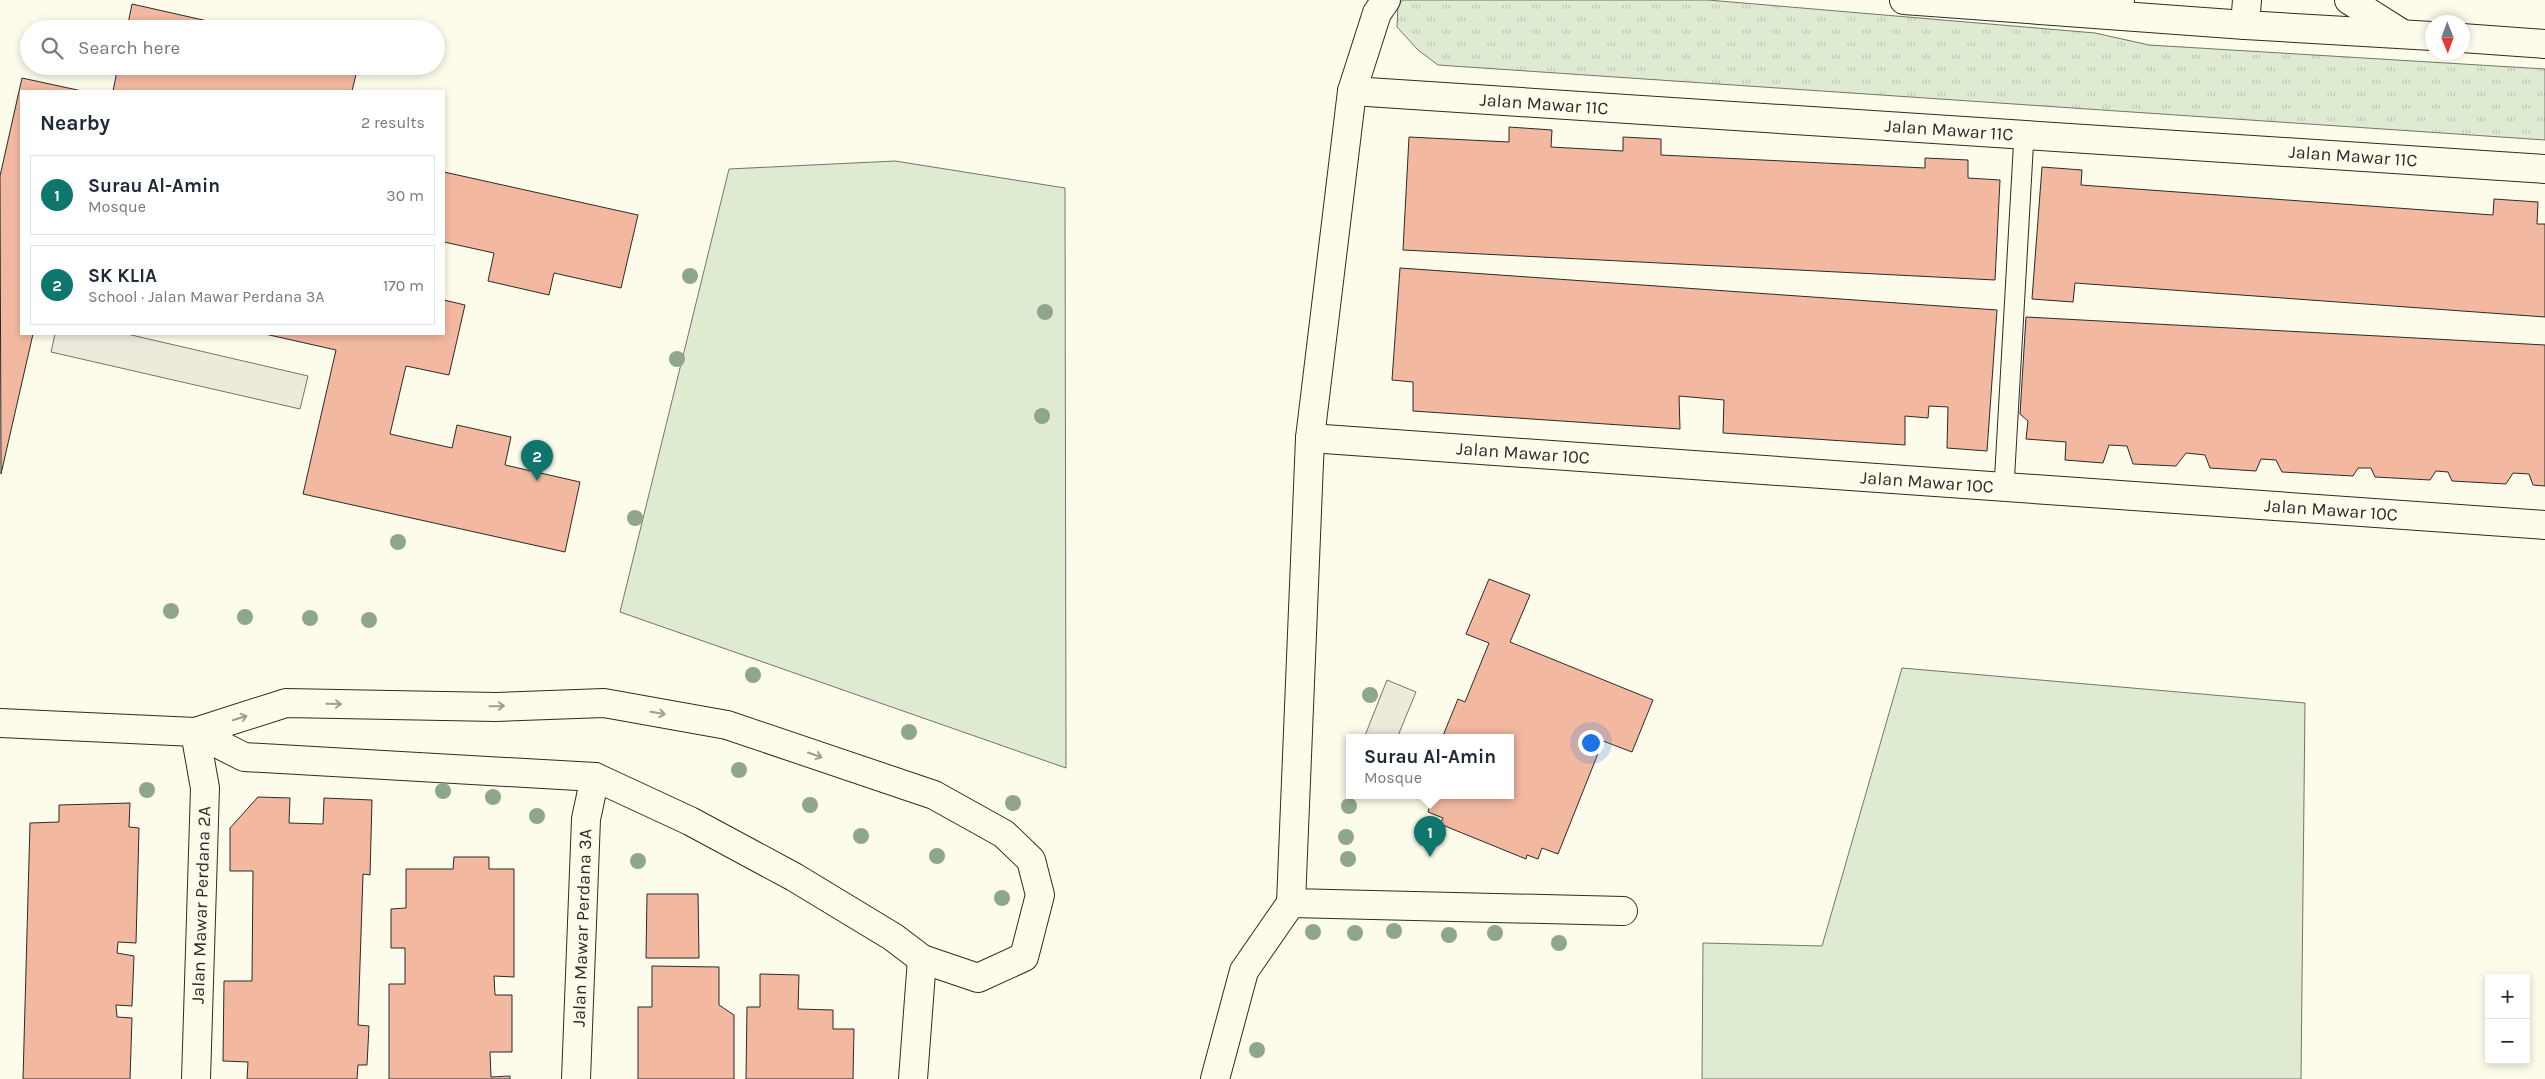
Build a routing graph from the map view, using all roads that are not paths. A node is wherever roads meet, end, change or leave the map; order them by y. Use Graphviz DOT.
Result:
graph roads {
  1 [pos="1386,0"];
  2 [pos="1904,0"];
  3 [pos="2120,0"];
  4 [pos="2349,0"];
  5 [pos="2246,12"];
  6 [pos="2085,13"];
  7 [pos="2402,34"];
  8 [pos="2425,36"];
  9 [pos="2470,39"];
  10 [pos="2545,44"];
  11 [pos="1352,91"];
  12 [pos="2024,135"];
  13 [pos="2545,169"];
  14 [pos="1310,438"];
  15 [pos="2004,487"];
  16 [pos="2545,525"];
  17 [pos="0,724"];
  18 [pos="195,732"];
  19 [pos="596,777"];
  20 [pos="1291,903"];
  21 [pos="1623,910"];
  22 [pos="922,959"];
  23 [pos="196,1079"];
  24 [pos="576,1079"];
  25 [pos="913,1079"];
  26 [pos="1216,1079"];
  1 -- 11 [label="street"];
  2 -- 6 [label="street"];
  3 -- 6 [label="street"];
  4 -- 7 [label="street"];
  5 -- 6 [label="street"];
  5 -- 7 [label="street"];
  7 -- 8 [label="street"];
  9 -- 10 [label="street"];
  11 -- 12 [label="street, Jalan Mawar 11C"];
  11 -- 14 [label="street"];
  12 -- 13 [label="street, Jalan Mawar 11C"];
  12 -- 15 [label="lane"];
  14 -- 15 [label="street, Jalan Mawar 10C"];
  14 -- 20 [label="street"];
  15 -- 16 [label="street, Jalan Mawar 10C"];
  17 -- 18 [label="street"];
  18 -- 19 [label="street"];
  18 -- 22 [label="street, one-way"];
  18 -- 23 [label="street, Jalan Mawar Perdana 2A"];
  19 -- 22 [label="street"];
  19 -- 24 [label="street, Jalan Mawar Perdana 3A"];
  20 -- 21 [label="street"];
  20 -- 26 [label="street"];
  22 -- 25 [label="street"];
}
